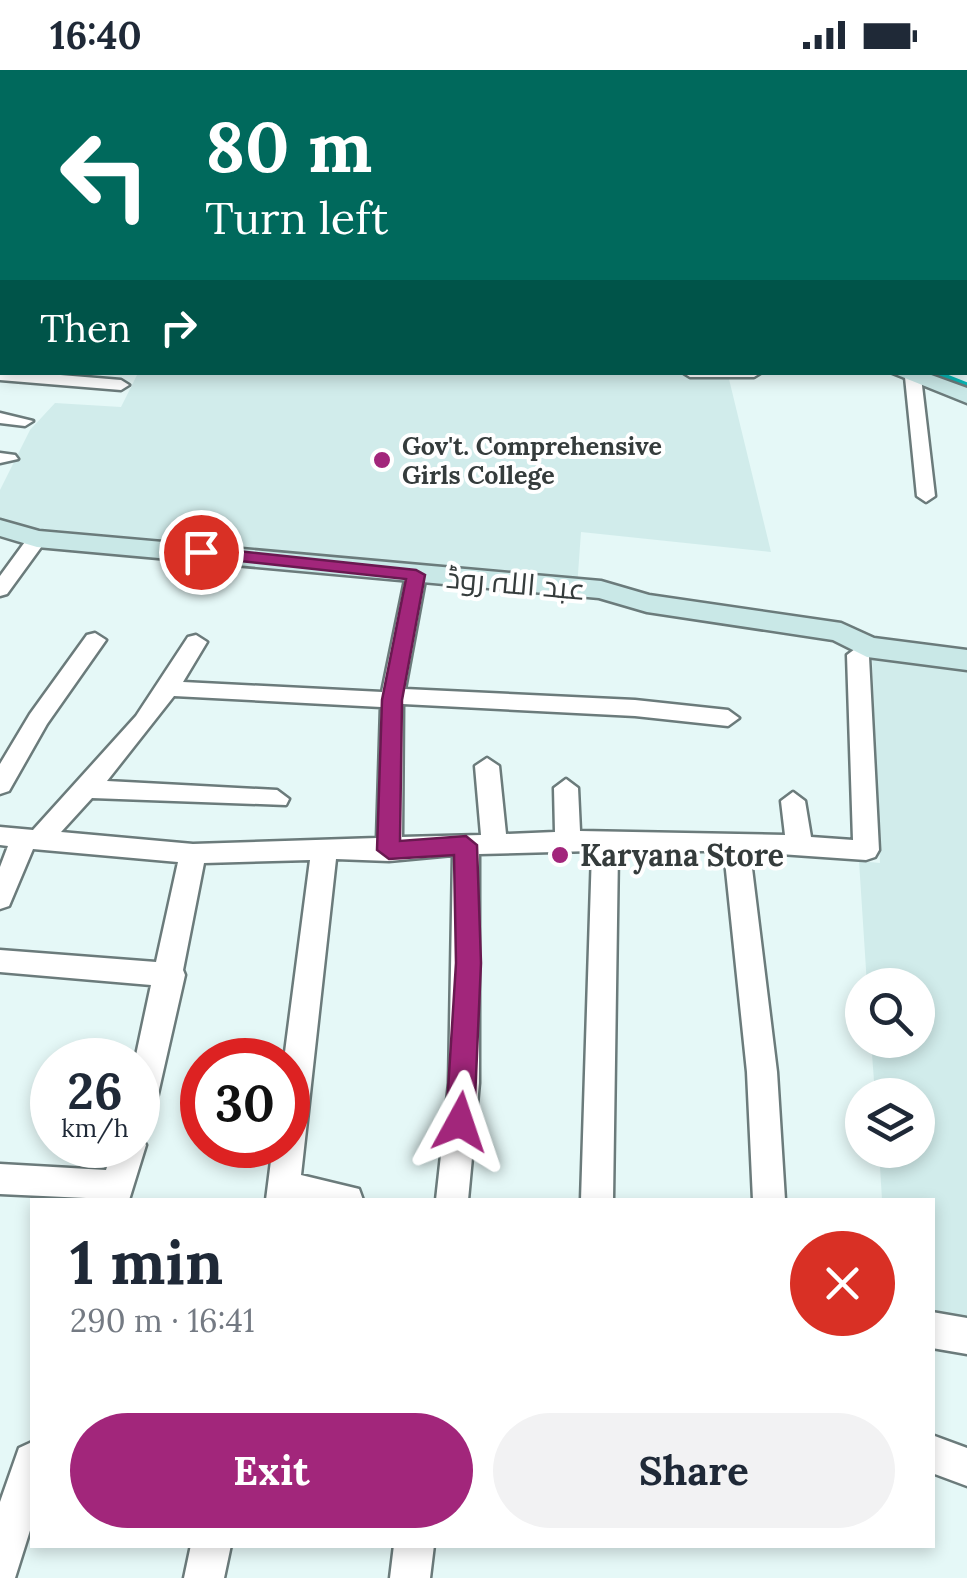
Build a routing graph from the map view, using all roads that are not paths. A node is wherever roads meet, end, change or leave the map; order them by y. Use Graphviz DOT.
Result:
graph roads {
  1 [pos="0,375"];
  2 [pos="907,375"];
  3 [pos="910,375"];
  4 [pos="121,385"];
  5 [pos="967,396"];
  6 [pos="0,418"];
  7 [pos="25,421"];
  8 [pos="926,496"];
  9 [pos="0,528"];
  10 [pos="37,539"];
  11 [pos="416,575"];
  12 [pos="0,590"];
  13 [pos="95,640"];
  14 [pos="196,642"];
  15 [pos="867,646"];
  16 [pos="967,660"];
  17 [pos="172,689"];
  18 [pos="394,698"];
  19 [pos="728,718"];
  20 [pos="487,766"];
  21 [pos="0,785"];
  22 [pos="566,788"];
  23 [pos="86,789"];
  24 [pos="277,799"];
  25 [pos="793,802"];
  26 [pos="21,838"];
  27 [pos="568,841"];
  28 [pos="605,842"];
  29 [pos="736,842"];
  30 [pos="480,844"];
  31 [pos="799,846"];
  32 [pos="389,850"];
  33 [pos="324,853"];
  34 [pos="193,854"];
  35 [pos="0,899"];
  36 [pos="0,960"];
  37 [pos="170,975"];
  38 [pos="156,1038"];
  39 [pos="123,1168"];
  40 [pos="0,1179"];
  41 [pos="115,1193"];
  42 [pos="283,1194"];
  43 [pos="326,1198"];
  44 [pos="452,1198"];
  45 [pos="598,1198"];
  46 [pos="769,1198"];
  47 [pos="935,1331"];
  48 [pos="967,1336"];
  49 [pos="935,1455"];
  50 [pos="967,1467"];
  51 [pos="30,1468"];
  52 [pos="210,1548"];
  53 [pos="414,1548"];
  54 [pos="0,1566"];
  55 [pos="204,1578"];
  56 [pos="410,1578"];
  1 -- 4 [label="street"];
  2 -- 8 [label="street"];
  3 -- 5 [label="street"];
  6 -- 7 [label="street"];
  9 -- 10 [label="street, عبد اللہ روڈ"];
  10 -- 11 [label="street, عبد اللہ روڈ"];
  10 -- 12 [label="street"];
  11 -- 15 [label="street, عبد اللہ روڈ"];
  11 -- 18 [label="street"];
  13 -- 21 [label="street"];
  14 -- 17 [label="street"];
  15 -- 16 [label="street, عبد اللہ روڈ"];
  15 -- 31 [label="street"];
  17 -- 18 [label="street"];
  17 -- 23 [label="street"];
  18 -- 19 [label="street"];
  18 -- 32 [label="street"];
  20 -- 30 [label="street"];
  22 -- 27 [label="street"];
  23 -- 24 [label="street"];
  23 -- 26 [label="street"];
  25 -- 31 [label="street"];
  26 -- 34 [label="street"];
  26 -- 35 [label="street"];
  27 -- 28 [label="street"];
  27 -- 30 [label="street"];
  28 -- 29 [label="street"];
  28 -- 45 [label="street"];
  29 -- 31 [label="street"];
  29 -- 46 [label="street"];
  30 -- 32 [label="street"];
  30 -- 44 [label="street"];
  32 -- 33 [label="street"];
  33 -- 34 [label="street"];
  33 -- 42 [label="street"];
  34 -- 37 [label="street"];
  36 -- 37 [label="street"];
  37 -- 38 [label="street"];
  39 -- 41 [label="street"];
  40 -- 41 [label="street"];
  42 -- 43 [label="street"];
  47 -- 48 [label="street"];
  49 -- 50 [label="street"];
  51 -- 54 [label="street"];
  52 -- 55 [label="street"];
  53 -- 56 [label="street"];
}
